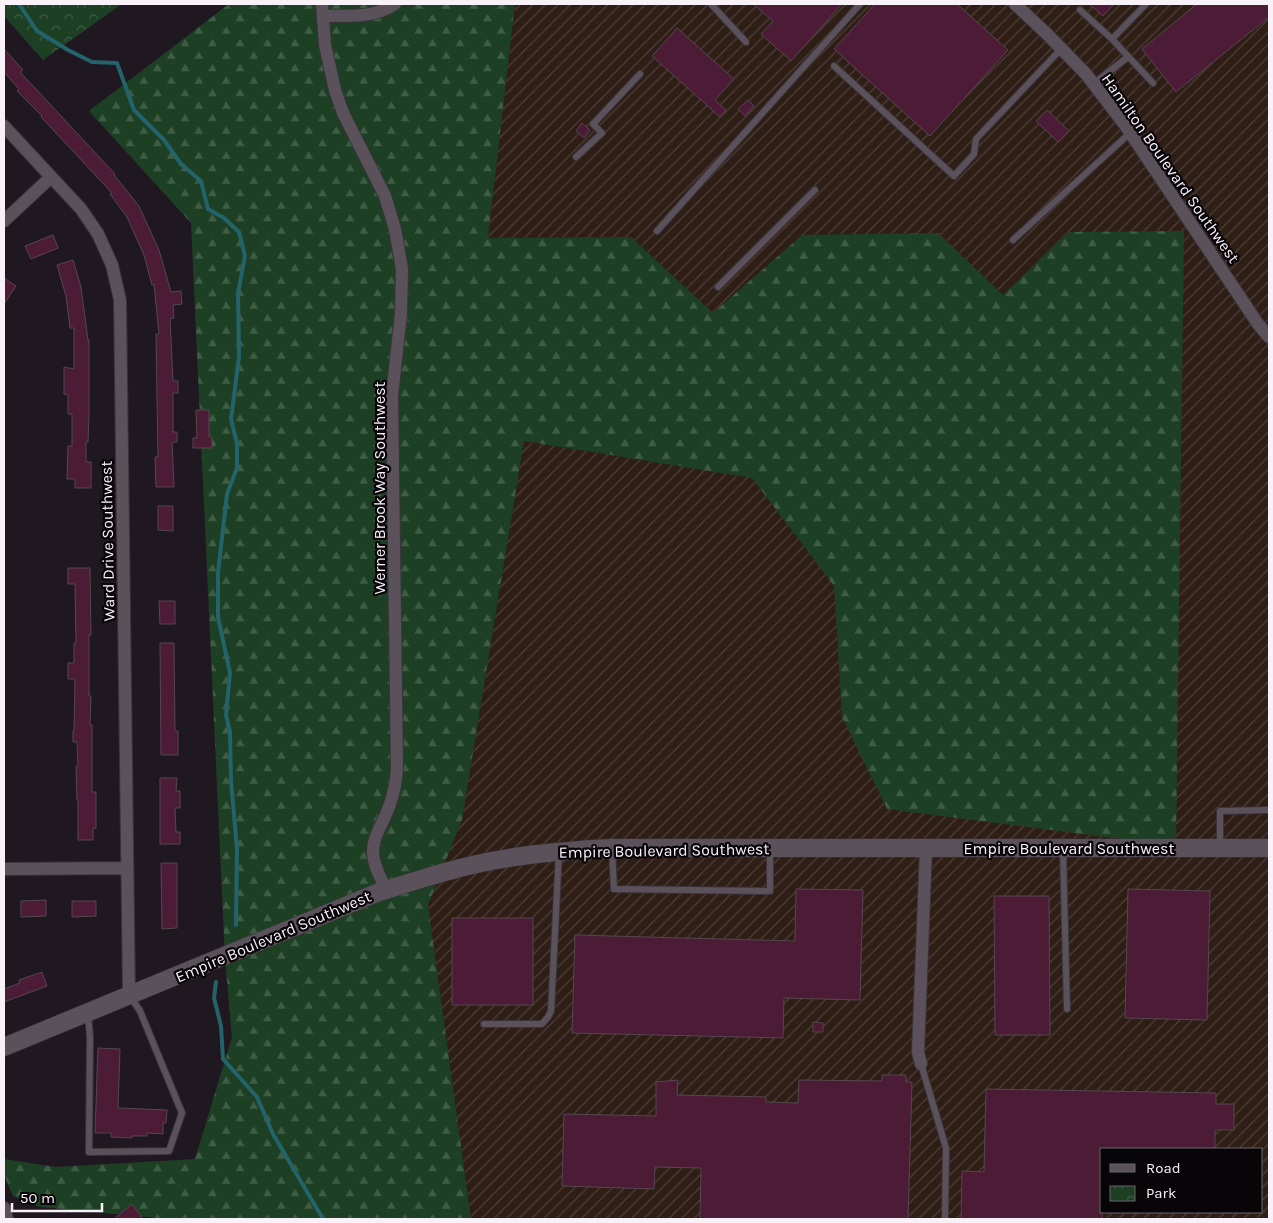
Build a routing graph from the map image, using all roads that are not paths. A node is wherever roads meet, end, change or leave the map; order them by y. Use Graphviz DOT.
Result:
graph roads {
  1 [pos="395,4"];
  2 [pos="711,4"];
  3 [pos="860,4"];
  4 [pos="1015,4"];
  5 [pos="1146,4"];
  6 [pos="323,10"];
  7 [pos="1080,10"];
  8 [pos="1112,39"];
  9 [pos="746,42"];
  10 [pos="1061,49"];
  11 [pos="1128,57"];
  12 [pos="834,66"];
  13 [pos="640,74"];
  14 [pos="1153,83"];
  15 [pos="1093,84"];
  16 [pos="4,126"];
  17 [pos="1130,132"];
  18 [pos="576,157"];
  19 [pos="52,177"];
  20 [pos="815,190"];
  21 [pos="4,221"];
  22 [pos="657,231"];
  23 [pos="1013,240"];
  24 [pos="718,287"];
  25 [pos="1269,336"];
  26 [pos="1269,810"];
  27 [pos="612,848"];
  28 [pos="770,848"];
  29 [pos="926,848"];
  30 [pos="1063,848"];
  31 [pos="1220,848"];
  32 [pos="1269,848"];
  33 [pos="559,851"];
  34 [pos="127,868"];
  35 [pos="4,869"];
  36 [pos="386,890"];
  37 [pos="129,995"];
  38 [pos="1067,1009"];
  39 [pos="88,1012"];
  40 [pos="484,1024"];
  41 [pos="4,1047"];
  42 [pos="921,1064"];
  43 [pos="4,1208"];
  44 [pos="7,1219"];
  45 [pos="945,1219"];
  1 -- 6 [label="street"];
  2 -- 9 [label="lane"];
  3 -- 22 [label="lane"];
  4 -- 10 [label="street, Hamilton Boulevard Southwest"];
  5 -- 8 [label="lane"];
  6 -- 36 [label="street, Werner Brook Way Southwest"];
  7 -- 8 [label="lane"];
  8 -- 11 [label="lane"];
  10 -- 12 [label="lane"];
  10 -- 15 [label="street, Hamilton Boulevard Southwest"];
  11 -- 14 [label="lane"];
  11 -- 15 [label="lane"];
  13 -- 18 [label="lane"];
  15 -- 17 [label="street, Hamilton Boulevard Southwest"];
  16 -- 19 [label="street, Ward Drive Southwest"];
  17 -- 23 [label="lane"];
  17 -- 25 [label="street, Hamilton Boulevard Southwest"];
  19 -- 21 [label="street"];
  19 -- 34 [label="street, Ward Drive Southwest"];
  20 -- 24 [label="lane"];
  26 -- 31 [label="lane"];
  27 -- 28 [label="street, Empire Boulevard Southwest"];
  27 -- 28 [label="lane"];
  27 -- 33 [label="street, Empire Boulevard Southwest"];
  28 -- 29 [label="street, Empire Boulevard Southwest"];
  29 -- 30 [label="street, Empire Boulevard Southwest"];
  29 -- 42 [label="street"];
  30 -- 31 [label="street, Empire Boulevard Southwest"];
  30 -- 38 [label="lane"];
  31 -- 32 [label="street, Empire Boulevard Southwest"];
  33 -- 36 [label="street, Empire Boulevard Southwest"];
  33 -- 40 [label="lane"];
  34 -- 35 [label="street"];
  34 -- 37 [label="street, Ward Drive Southwest"];
  36 -- 37 [label="street, Empire Boulevard Southwest"];
  37 -- 39 [label="street, Empire Boulevard Southwest"];
  37 -- 39 [label="lane"];
  39 -- 41 [label="street, Empire Boulevard Southwest"];
  42 -- 45 [label="lane"];
  43 -- 44 [label="street"];
}
